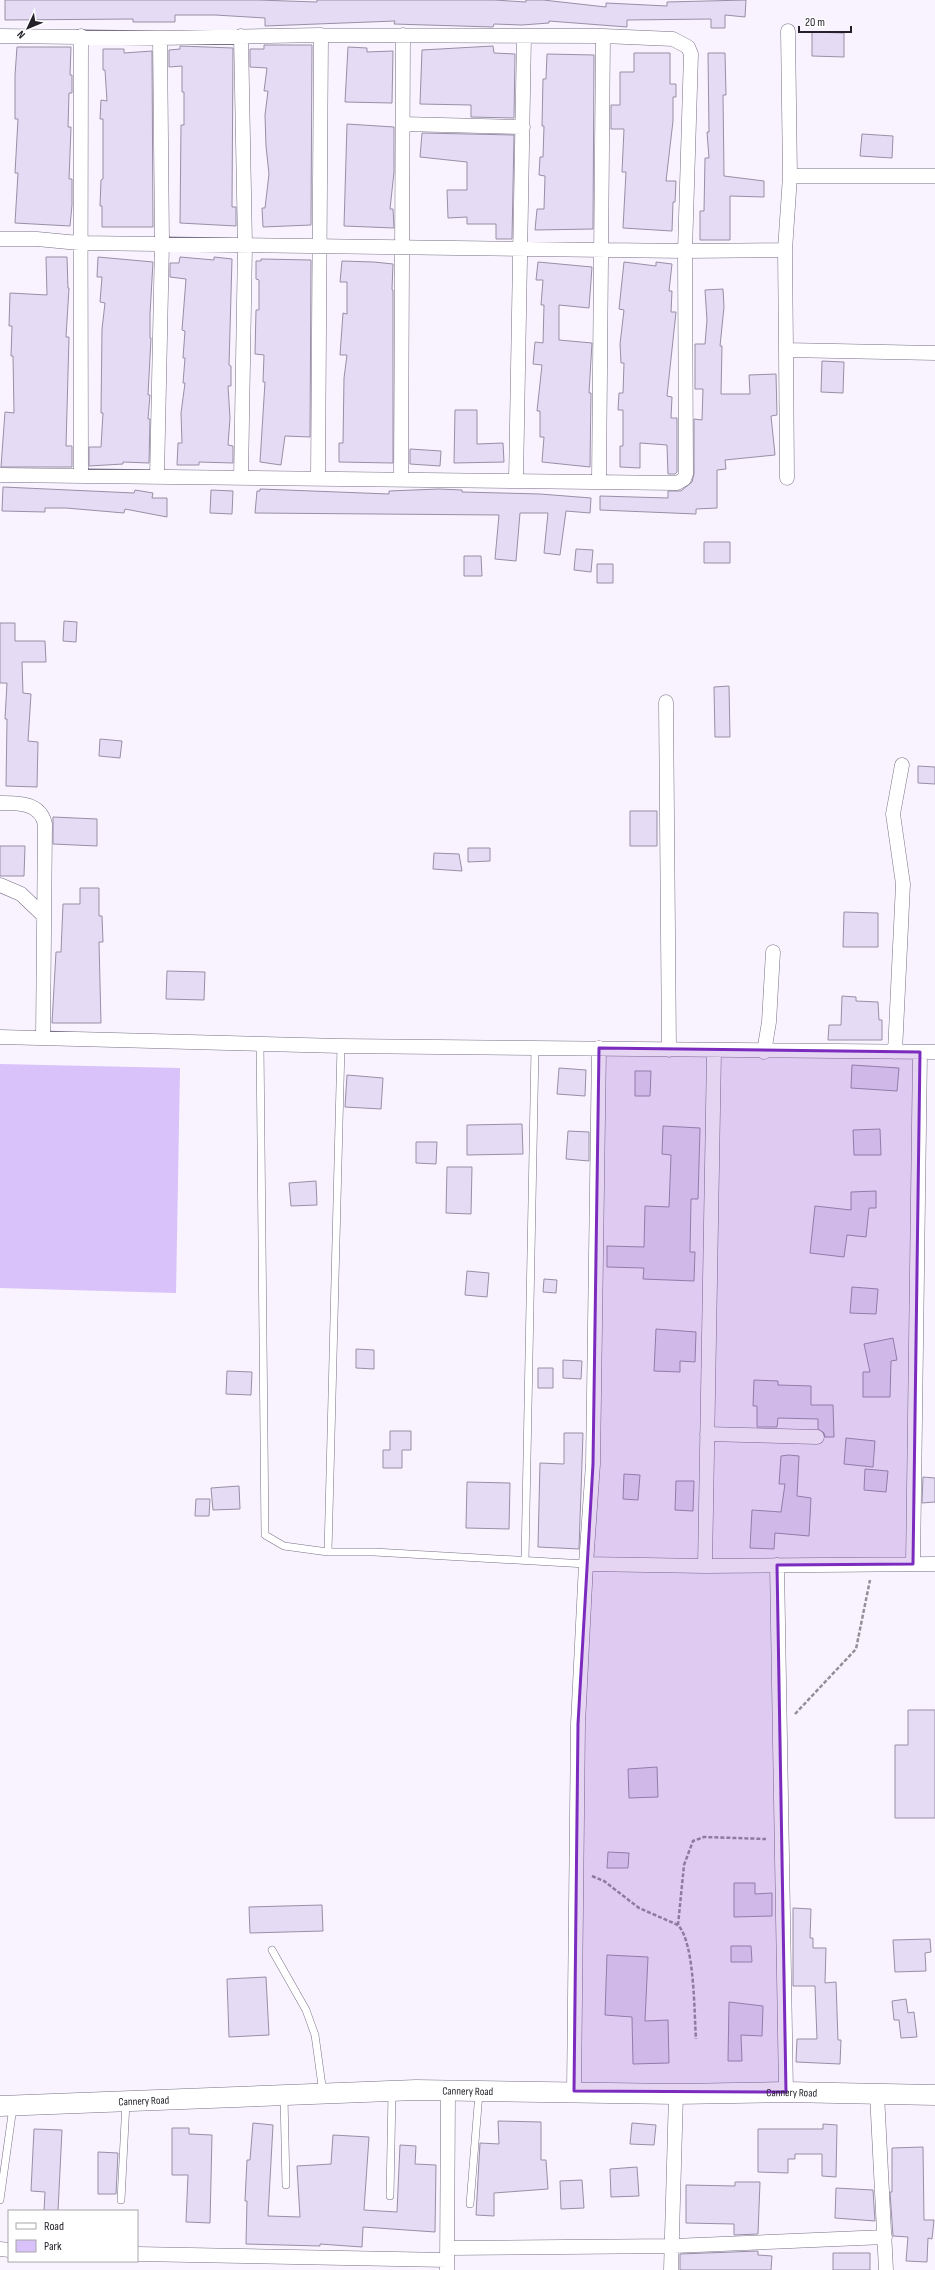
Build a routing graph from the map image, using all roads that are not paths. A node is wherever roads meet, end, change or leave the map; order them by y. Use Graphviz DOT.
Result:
graph roads {
  1 [pos="788,31"];
  2 [pos="321,35"];
  3 [pos="404,35"];
  4 [pos="0,36"];
  5 [pos="80,36"];
  6 [pos="242,36"];
  7 [pos="524,36"];
  8 [pos="603,36"];
  9 [pos="160,38"];
  10 [pos="403,124"];
  11 [pos="523,127"];
  12 [pos="790,176"];
  13 [pos="935,176"];
  14 [pos="0,240"];
  15 [pos="79,243"];
  16 [pos="162,243"];
  17 [pos="245,245"];
  18 [pos="320,246"];
  19 [pos="402,247"];
  20 [pos="520,248"];
  21 [pos="601,250"];
  22 [pos="785,250"];
  23 [pos="685,251"];
  24 [pos="786,350"];
  25 [pos="935,353"];
  26 [pos="0,475"];
  27 [pos="81,476"];
  28 [pos="157,477"];
  29 [pos="241,478"];
  30 [pos="318,478"];
  31 [pos="787,478"];
  32 [pos="401,479"];
  33 [pos="516,480"];
  34 [pos="599,481"];
  35 [pos="666,702"];
  36 [pos="902,765"];
  37 [pos="0,803"];
  38 [pos="0,885"];
  39 [pos="43,916"];
  40 [pos="773,952"];
  41 [pos="0,1037"];
  42 [pos="42,1038"];
  43 [pos="260,1044"];
  44 [pos="340,1046"];
  45 [pos="535,1048"];
  46 [pos="598,1048"];
  47 [pos="669,1050"];
  48 [pos="714,1052"];
  49 [pos="764,1052"];
  50 [pos="895,1052"];
  51 [pos="920,1052"];
  52 [pos="935,1052"];
  53 [pos="707,1434"];
  54 [pos="817,1437"];
  55 [pos="328,1552"];
  56 [pos="525,1561"];
  57 [pos="586,1564"];
  58 [pos="913,1564"];
  59 [pos="935,1564"];
  60 [pos="777,1565"];
  61 [pos="705,1566"];
  62 [pos="272,1950"];
  63 [pos="448,2090"];
  64 [pos="392,2091"];
  65 [pos="479,2091"];
  66 [pos="574,2091"];
  67 [pos="786,2092"];
  68 [pos="323,2093"];
  69 [pos="676,2094"];
  70 [pos="877,2094"];
  71 [pos="284,2095"];
  72 [pos="935,2095"];
  73 [pos="126,2101"];
  74 [pos="6,2105"];
  75 [pos="286,2185"];
  76 [pos="390,2196"];
  77 [pos="0,2200"];
  78 [pos="121,2200"];
  79 [pos="470,2204"];
  80 [pos="885,2237"];
  81 [pos="673,2246"];
  82 [pos="138,2254"];
  83 [pos="447,2259"];
  84 [pos="671,2270"];
  85 [pos="886,2270"];
  1 -- 12 [label="street"];
  2 -- 3 [label="street"];
  2 -- 6 [label="street"];
  2 -- 18 [label="street"];
  3 -- 7 [label="street"];
  3 -- 10 [label="street"];
  4 -- 5 [label="street"];
  5 -- 9 [label="street"];
  5 -- 15 [label="street"];
  6 -- 9 [label="street"];
  6 -- 17 [label="street"];
  7 -- 8 [label="street"];
  7 -- 11 [label="street"];
  8 -- 21 [label="street"];
  8 -- 23 [label="street"];
  9 -- 16 [label="street"];
  10 -- 11 [label="street"];
  10 -- 19 [label="street"];
  11 -- 20 [label="street"];
  12 -- 13 [label="street"];
  12 -- 22 [label="street"];
  14 -- 15 [label="street"];
  15 -- 16 [label="street"];
  15 -- 27 [label="street"];
  16 -- 17 [label="street"];
  16 -- 28 [label="street"];
  17 -- 18 [label="street"];
  17 -- 29 [label="street"];
  18 -- 19 [label="street"];
  18 -- 30 [label="street"];
  19 -- 20 [label="street"];
  19 -- 32 [label="street"];
  20 -- 21 [label="street"];
  20 -- 33 [label="street"];
  21 -- 23 [label="street"];
  21 -- 34 [label="street"];
  22 -- 23 [label="street"];
  22 -- 24 [label="street"];
  23 -- 34 [label="street"];
  24 -- 25 [label="street"];
  24 -- 31 [label="street"];
  26 -- 27 [label="street"];
  27 -- 28 [label="street"];
  28 -- 29 [label="street"];
  29 -- 30 [label="street"];
  30 -- 32 [label="street"];
  32 -- 33 [label="street"];
  33 -- 34 [label="street"];
  35 -- 47 [label="street"];
  36 -- 50 [label="street"];
  37 -- 39 [label="street"];
  38 -- 39 [label="street"];
  39 -- 42 [label="street"];
  40 -- 49 [label="street"];
  41 -- 42 [label="street"];
  42 -- 43 [label="street"];
  43 -- 44 [label="street"];
  43 -- 55 [label="lane"];
  44 -- 45 [label="street"];
  44 -- 55 [label="lane"];
  45 -- 46 [label="street"];
  45 -- 56 [label="lane"];
  46 -- 47 [label="street"];
  46 -- 57 [label="street"];
  47 -- 48 [label="street"];
  48 -- 49 [label="street"];
  48 -- 53 [label="street"];
  49 -- 50 [label="street"];
  50 -- 51 [label="street"];
  51 -- 52 [label="street"];
  51 -- 58 [label="street"];
  53 -- 54 [label="street"];
  53 -- 61 [label="street"];
  55 -- 56 [label="lane"];
  56 -- 57 [label="lane"];
  57 -- 61 [label="street"];
  57 -- 66 [label="street"];
  58 -- 59 [label="street"];
  58 -- 60 [label="street"];
  60 -- 61 [label="street"];
  60 -- 67 [label="street"];
  62 -- 68 [label="lane"];
  63 -- 64 [label="main road, Cannery Road"];
  63 -- 65 [label="main road, Cannery Road"];
  63 -- 83 [label="street"];
  64 -- 68 [label="main road, Cannery Road"];
  64 -- 76 [label="lane"];
  65 -- 66 [label="main road, Cannery Road"];
  65 -- 79 [label="lane"];
  66 -- 69 [label="main road, Cannery Road"];
  67 -- 69 [label="main road, Cannery Road"];
  67 -- 70 [label="main road, Cannery Road"];
  68 -- 71 [label="main road, Cannery Road"];
  69 -- 81 [label="street"];
  70 -- 72 [label="main road, Cannery Road"];
  70 -- 80 [label="street"];
  71 -- 73 [label="main road, Cannery Road"];
  71 -- 75 [label="lane"];
  73 -- 74 [label="main road, Cannery Road"];
  73 -- 78 [label="lane"];
  74 -- 77 [label="lane"];
  80 -- 81 [label="street"];
  80 -- 85 [label="street"];
  81 -- 83 [label="street"];
  81 -- 84 [label="street"];
  82 -- 83 [label="street"];
}
